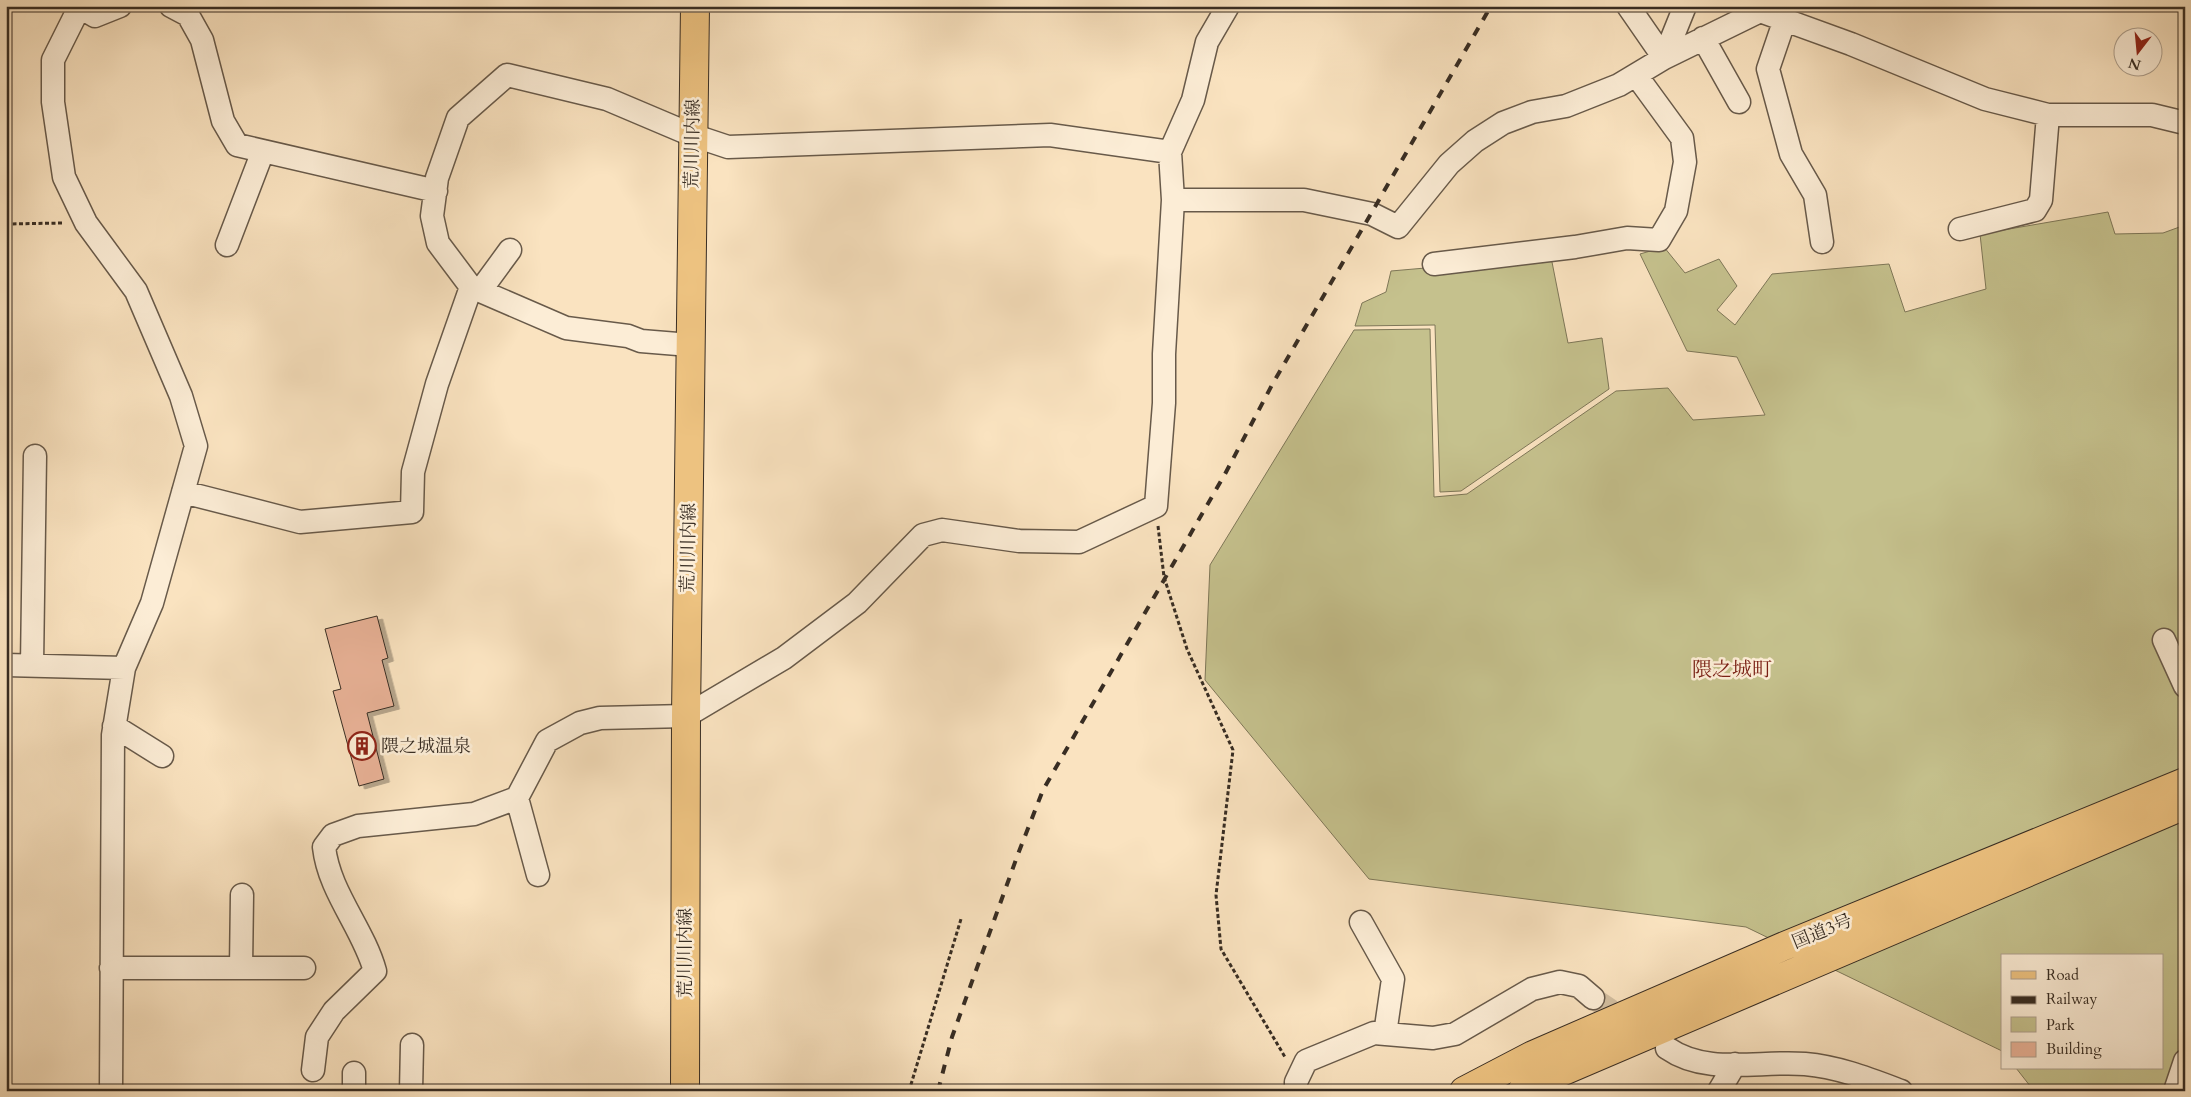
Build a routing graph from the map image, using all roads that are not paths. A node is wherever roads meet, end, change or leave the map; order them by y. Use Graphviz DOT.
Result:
graph roads {
  1 [pos="120,6"];
  2 [pos="171,6"];
  3 [pos="695,6"];
  4 [pos="1228,6"];
  5 [pos="1628,6"];
  6 [pos="1685,6"];
  7 [pos="80,7"];
  8 [pos="1785,20"];
  9 [pos="1703,38"];
  10 [pos="1664,58"];
  11 [pos="1636,75"];
  12 [pos="1739,102"];
  13 [pos="2048,115"];
  14 [pos="2185,123"];
  15 [pos="692,136"];
  16 [pos="263,151"];
  17 [pos="1170,152"];
  18 [pos="436,191"];
  19 [pos="1173,200"];
  20 [pos="1960,229"];
  21 [pos="1822,242"];
  22 [pos="226,245"];
  23 [pos="510,250"];
  24 [pos="1434,264"];
  25 [pos="475,289"];
  26 [pos="690,345"];
  27 [pos="35,456"];
  28 [pos="183,492"];
  29 [pos="2164,640"];
  30 [pos="6,665"];
  31 [pos="32,666"];
  32 [pos="124,668"];
  33 [pos="2185,686"];
  34 [pos="686,716"];
  35 [pos="114,726"];
  36 [pos="162,756"];
  37 [pos="2185,782"];
  38 [pos="518,798"];
  39 [pos="2185,805"];
  40 [pos="538,875"];
  41 [pos="242,894"];
  42 [pos="1361,922"];
  43 [pos="111,968"];
  44 [pos="241,968"];
  45 [pos="304,968"];
  46 [pos="1593,998"];
  47 [pos="1385,1034"];
  48 [pos="412,1045"];
  49 [pos="1667,1048"];
  50 [pos="2185,1061"];
  51 [pos="1735,1064"];
  52 [pos="313,1070"];
  53 [pos="1538,1079"];
  54 [pos="111,1091"];
  55 [pos="412,1091"];
  56 [pos="685,1091"];
  57 [pos="1296,1091"];
  58 [pos="1464,1091"];
  59 [pos="1719,1091"];
  60 [pos="1901,1091"];
  61 [pos="2175,1091"];
  1 -- 7 [label="street"];
  2 -- 16 [label="street"];
  3 -- 15 [label="main road, 荒川川内線"];
  4 -- 17 [label="street"];
  5 -- 10 [label="street"];
  6 -- 10 [label="street"];
  7 -- 28 [label="street"];
  8 -- 9 [label="street"];
  8 -- 13 [label="street"];
  8 -- 21 [label="street"];
  9 -- 10 [label="street"];
  9 -- 12 [label="street"];
  10 -- 11 [label="street"];
  11 -- 19 [label="street"];
  11 -- 24 [label="street"];
  13 -- 14 [label="street"];
  13 -- 20 [label="street"];
  15 -- 17 [label="street"];
  15 -- 18 [label="street"];
  15 -- 26 [label="main road, 荒川川内線"];
  16 -- 18 [label="street"];
  16 -- 22 [label="street"];
  17 -- 19 [label="street"];
  18 -- 25 [label="street"];
  19 -- 34 [label="street"];
  23 -- 25 [label="street"];
  25 -- 26 [label="street"];
  25 -- 28 [label="street"];
  26 -- 34 [label="main road, 荒川川内線"];
  27 -- 31 [label="street"];
  28 -- 32 [label="street"];
  29 -- 33 [label="street"];
  30 -- 31 [label="street"];
  31 -- 32 [label="street"];
  32 -- 35 [label="street"];
  34 -- 38 [label="street"];
  34 -- 56 [label="main road, 荒川川内線"];
  35 -- 36 [label="street"];
  35 -- 43 [label="street"];
  37 -- 53 [label="main road, 国道3号"];
  38 -- 40 [label="street"];
  38 -- 52 [label="street"];
  39 -- 53 [label="main road, 国道3号"];
  41 -- 44 [label="street"];
  42 -- 47 [label="street"];
  43 -- 44 [label="street"];
  43 -- 54 [label="street"];
  44 -- 45 [label="street"];
  46 -- 47 [label="street"];
  47 -- 57 [label="street"];
  48 -- 55 [label="street"];
  49 -- 51 [label="street"];
  50 -- 61 [label="street"];
  51 -- 59 [label="street"];
  51 -- 60 [label="street"];
  53 -- 58 [label="main road, 国道3号"];
}
